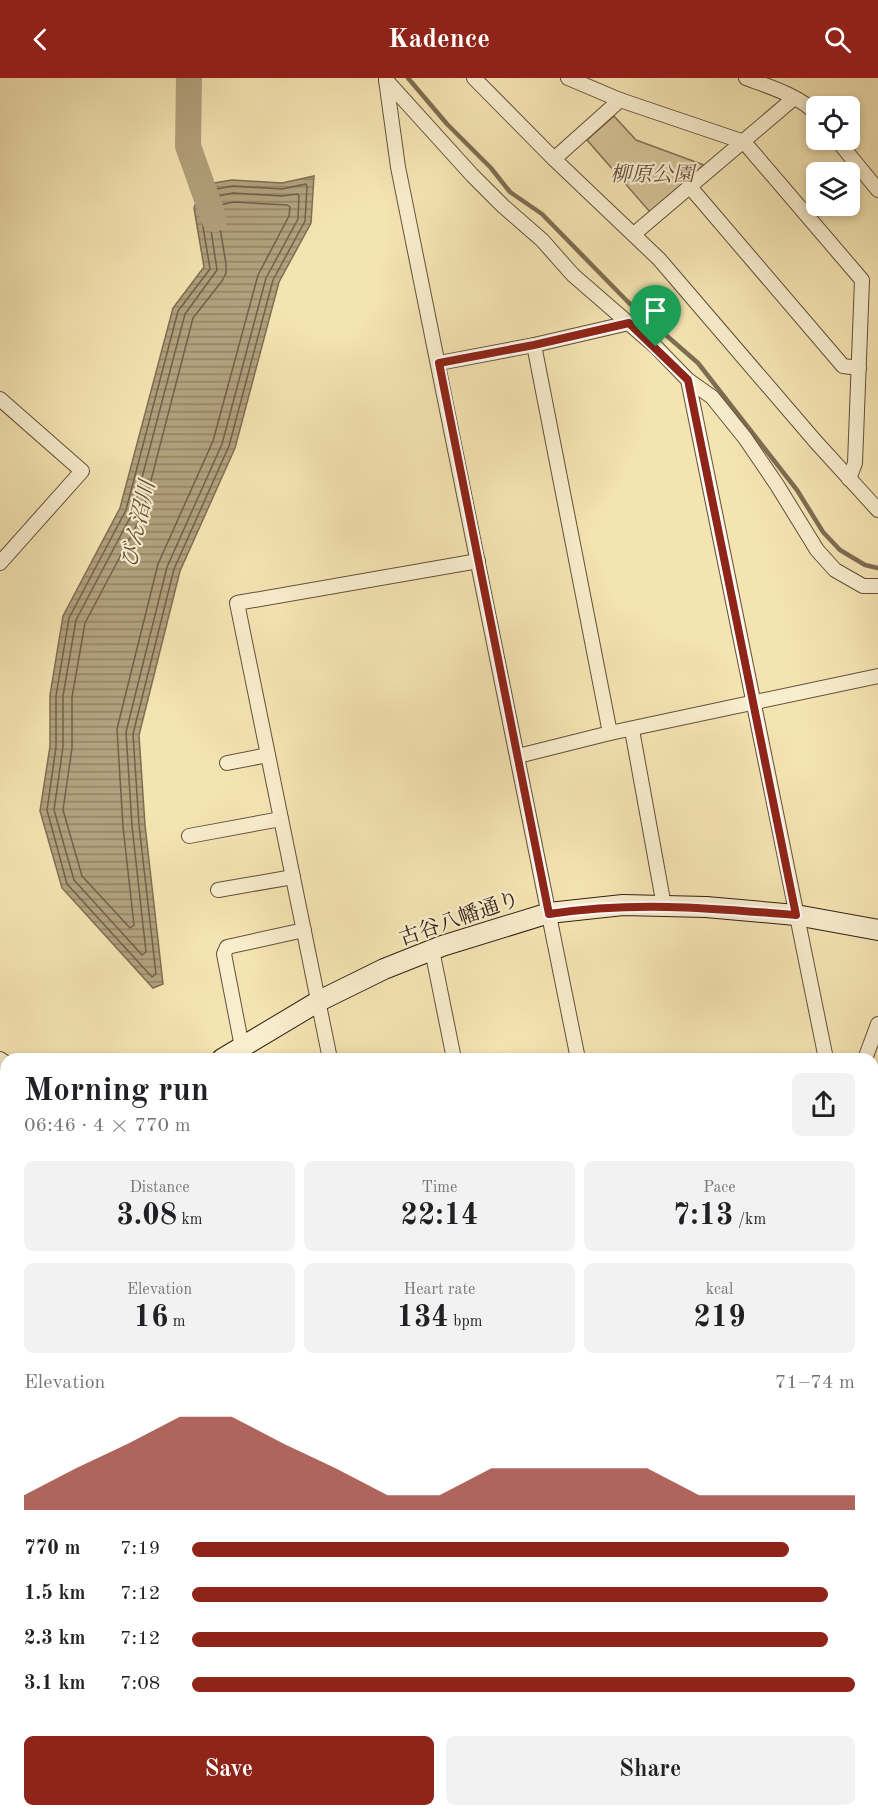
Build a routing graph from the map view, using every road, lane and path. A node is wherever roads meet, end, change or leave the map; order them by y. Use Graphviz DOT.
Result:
graph roads {
  1 [pos="474,78"];
  2 [pos="568,78"];
  3 [pos="746,78"];
  4 [pos="793,99"];
  5 [pos="620,100"];
  6 [pos="806,106"];
  7 [pos="744,142"];
  8 [pos="845,150"];
  9 [pos="554,159"];
  10 [pos="690,187"];
  11 [pos="878,190"];
  12 [pos="634,234"];
  13 [pos="629,323"];
  14 [pos="534,345"];
  15 [pos="439,363"];
  16 [pos="859,368"];
  17 [pos="688,380"];
  18 [pos="0,399"];
  19 [pos="849,479"];
  20 [pos="878,510"];
  21 [pos="478,561"];
  22 [pos="0,563"];
  23 [pos="878,586"];
  24 [pos="878,676"];
  25 [pos="753,702"];
  26 [pos="632,730"];
  27 [pos="610,733"];
  28 [pos="268,755"];
  29 [pos="518,756"];
  30 [pos="227,763"];
  31 [pos="281,819"];
  32 [pos="189,836"];
  33 [pos="293,877"];
  34 [pos="218,890"];
  35 [pos="664,906"];
  36 [pos="549,914"];
  37 [pos="796,915"];
  38 [pos="304,930"];
  39 [pos="878,930"];
  40 [pos="432,950"];
  41 [pos="319,1001"];
  42 [pos="878,1024"];
  43 [pos="242,1047"];
  44 [pos="232,1053"];
  45 [pos="329,1053"];
  46 [pos="453,1053"];
  47 [pos="577,1053"];
  48 [pos="825,1053"];
  49 [pos="867,1053"];
  1 -- 9 [label="street"];
  2 -- 5 [label="street"];
  3 -- 4 [label="street"];
  4 -- 6 [label="street"];
  4 -- 7 [label="street"];
  5 -- 7 [label="street"];
  5 -- 9 [label="street"];
  7 -- 10 [label="street"];
  7 -- 16 [label="street"];
  8 -- 11 [label="street"];
  9 -- 12 [label="street"];
  10 -- 12 [label="street"];
  10 -- 16 [label="street"];
  12 -- 19 [label="street"];
  13 -- 14 [label="street"];
  13 -- 15 [label="street"];
  13 -- 17 [label="street"];
  14 -- 15 [label="street"];
  14 -- 27 [label="street"];
  15 -- 21 [label="street"];
  16 -- 19 [label="street"];
  17 -- 23 [label="street"];
  17 -- 25 [label="street"];
  18 -- 22 [label="street"];
  19 -- 20 [label="street"];
  21 -- 28 [label="street"];
  21 -- 29 [label="street"];
  24 -- 25 [label="street"];
  25 -- 26 [label="street"];
  25 -- 37 [label="street"];
  26 -- 27 [label="street"];
  26 -- 35 [label="street"];
  27 -- 29 [label="street"];
  28 -- 30 [label="street"];
  28 -- 31 [label="street"];
  29 -- 36 [label="street"];
  31 -- 32 [label="street"];
  31 -- 33 [label="street"];
  33 -- 34 [label="street"];
  33 -- 38 [label="street"];
  35 -- 36 [label="street, 古谷八幡通り"];
  35 -- 37 [label="street, 古谷八幡通り"];
  36 -- 40 [label="street, 古谷八幡通り"];
  36 -- 47 [label="street"];
  37 -- 39 [label="street, 古谷八幡通り"];
  37 -- 48 [label="street"];
  38 -- 41 [label="street"];
  38 -- 43 [label="street"];
  40 -- 41 [label="street, 古谷八幡通り"];
  40 -- 46 [label="street"];
  41 -- 43 [label="street, 古谷八幡通り"];
  41 -- 45 [label="street"];
  42 -- 49 [label="street"];
  43 -- 44 [label="street, 古谷八幡通り"];
}
